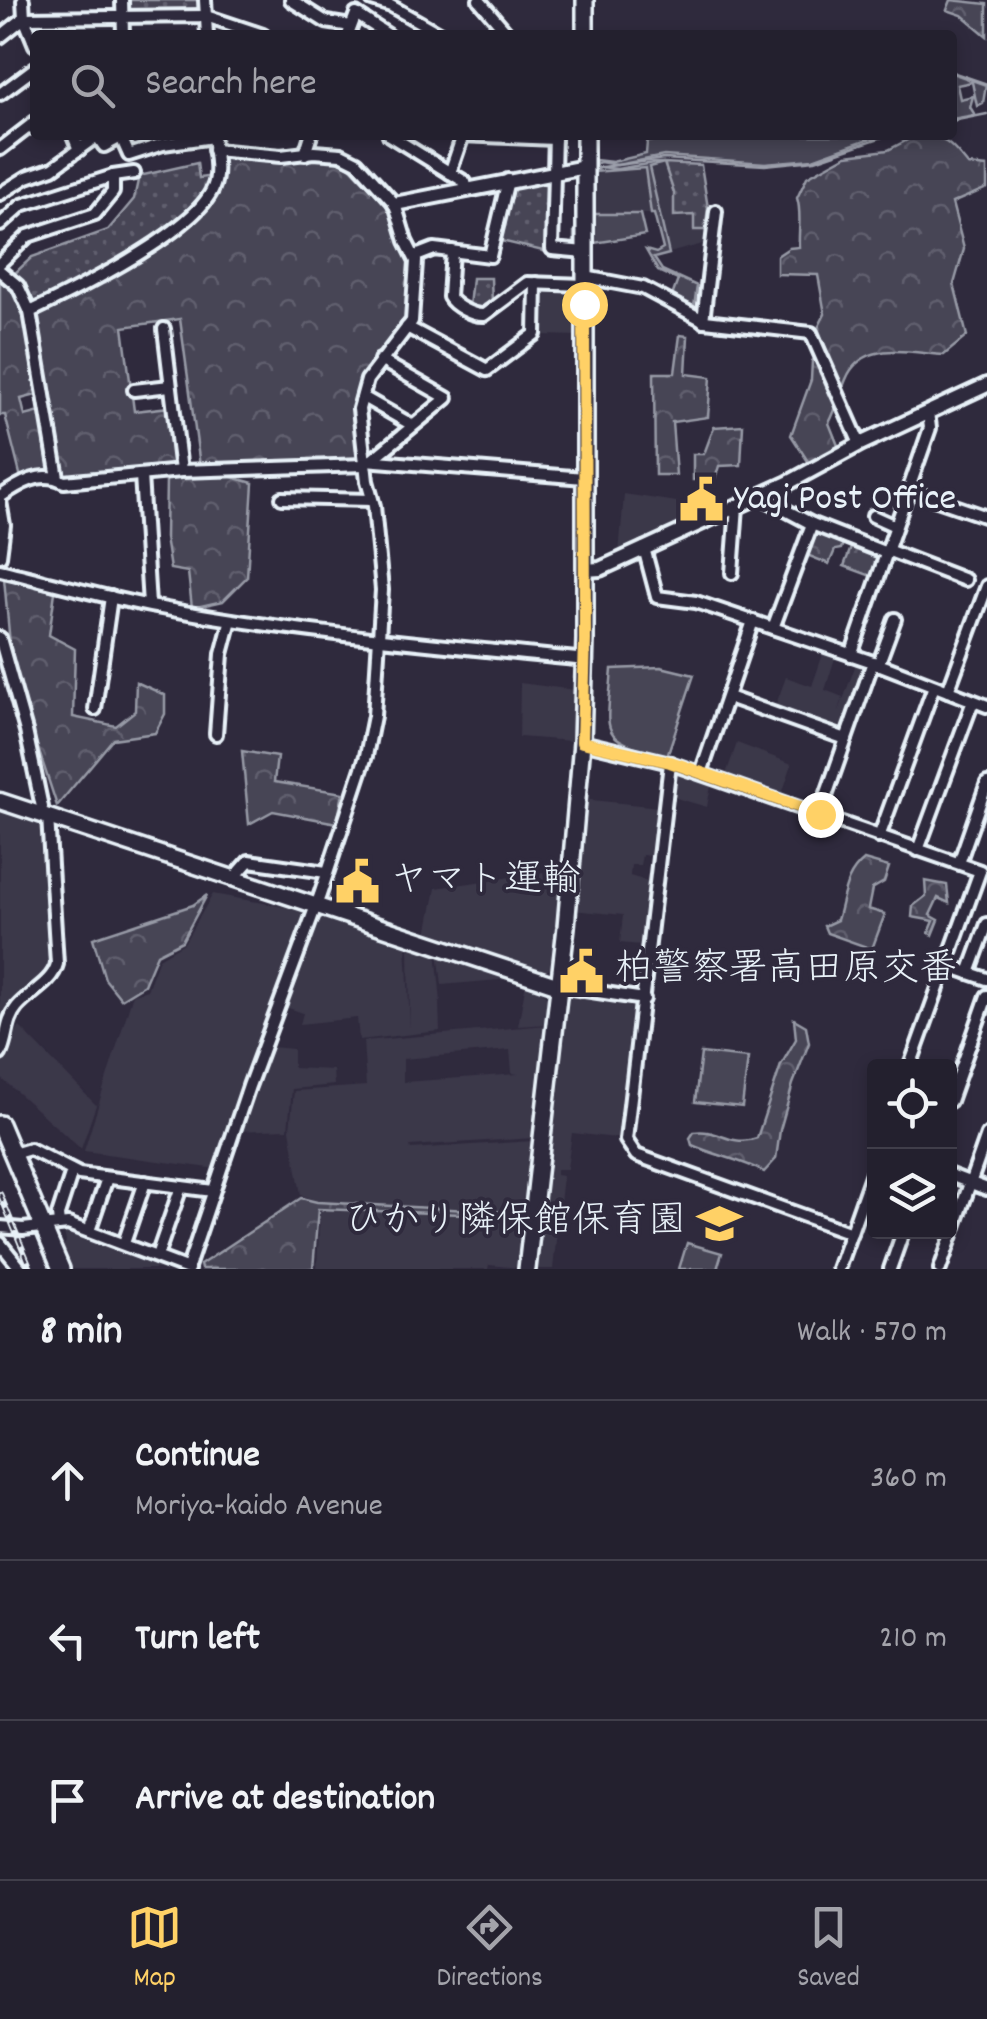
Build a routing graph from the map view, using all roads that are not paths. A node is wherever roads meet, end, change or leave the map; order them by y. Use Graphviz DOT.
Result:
graph roads {
  1 [pos="23,0"];
  2 [pos="122,0"];
  3 [pos="205,0"];
  4 [pos="372,0"];
  5 [pos="479,0"];
  6 [pos="584,0"];
  7 [pos="294,1"];
  8 [pos="122,16"];
  9 [pos="206,16"];
  10 [pos="24,18"];
  11 [pos="123,30"];
  12 [pos="206,30"];
  13 [pos="247,30"];
  14 [pos="349,30"];
  15 [pos="380,30"];
  16 [pos="433,30"];
  17 [pos="505,30"];
  18 [pos="585,30"];
  19 [pos="30,33"];
  20 [pos="0,36"];
  21 [pos="30,72"];
  22 [pos="0,94"];
  23 [pos="30,126"];
  24 [pos="75,140"];
  25 [pos="92,140"];
  26 [pos="124,140"];
  27 [pos="188,140"];
  28 [pos="213,140"];
  29 [pos="310,140"];
  30 [pos="398,140"];
  31 [pos="460,140"];
  32 [pos="555,140"];
  33 [pos="585,140"];
  34 [pos="0,149"];
  35 [pos="79,150"];
  36 [pos="214,150"];
  37 [pos="305,154"];
  38 [pos="585,166"];
  39 [pos="553,172"];
  40 [pos="134,173"];
  41 [pos="450,173"];
  42 [pos="113,176"];
  43 [pos="508,180"];
  44 [pos="467,189"];
  45 [pos="0,194"];
  46 [pos="395,204"];
  47 [pos="716,211"];
  48 [pos="0,225"];
  49 [pos="452,251"];
  50 [pos="585,252"];
  51 [pos="416,256"];
  52 [pos="0,263"];
  53 [pos="0,271"];
  54 [pos="585,281"];
  55 [pos="536,283"];
  56 [pos="30,312"];
  57 [pos="702,321"];
  58 [pos="407,327"];
  59 [pos="164,329"];
  60 [pos="380,360"];
  61 [pos="987,385"];
  62 [pos="170,386"];
  63 [pos="134,390"];
  64 [pos="363,397"];
  65 [pos="928,412"];
  66 [pos="412,425"];
  67 [pos="860,444"];
  68 [pos="368,461"];
  69 [pos="181,471"];
  70 [pos="142,475"];
  71 [pos="58,478"];
  72 [pos="584,478"];
  73 [pos="908,490"];
  74 [pos="758,496"];
  75 [pos="282,498"];
  76 [pos="0,499"];
  77 [pos="372,500"];
  78 [pos="737,506"];
  79 [pos="873,516"];
  80 [pos="987,517"];
  81 [pos="812,524"];
  82 [pos="896,526"];
  83 [pos="644,548"];
  84 [pos="886,551"];
  85 [pos="0,556"];
  86 [pos="0,570"];
  87 [pos="586,570"];
  88 [pos="732,573"];
  89 [pos="965,580"];
  90 [pos="987,586"];
  91 [pos="110,597"];
  92 [pos="149,606"];
  93 [pos="895,619"];
  94 [pos="231,620"];
  95 [pos="753,621"];
  96 [pos="773,628"];
  97 [pos="0,638"];
  98 [pos="378,639"];
  99 [pos="851,655"];
  100 [pos="585,660"];
  101 [pos="876,664"];
  102 [pos="934,686"];
  103 [pos="948,691"];
  104 [pos="728,698"];
  105 [pos="973,700"];
  106 [pos="987,706"];
  107 [pos="95,710"];
  108 [pos="216,734"];
  109 [pos="846,739"];
  110 [pos="582,742"];
  111 [pos="670,762"];
  112 [pos="701,774"];
  113 [pos="987,783"];
  114 [pos="0,801"];
  115 [pos="44,815"];
  116 [pos="819,816"];
  117 [pos="880,838"];
  118 [pos="918,850"];
  119 [pos="959,864"];
  120 [pos="326,872"];
  121 [pos="234,878"];
  122 [pos="317,906"];
  123 [pos="987,924"];
  124 [pos="946,965"];
  125 [pos="970,973"];
  126 [pos="987,980"];
  127 [pos="559,986"];
  128 [pos="987,996"];
  129 [pos="644,999"];
  130 [pos="982,1026"];
  131 [pos="0,1054"];
  132 [pos="912,1059"];
  133 [pos="957,1085"];
  134 [pos="0,1124"];
  135 [pos="987,1136"];
  136 [pos="12,1154"];
  137 [pos="72,1172"];
  138 [pos="106,1178"];
  139 [pos="957,1178"];
  140 [pos="145,1182"];
  141 [pos="970,1183"];
  142 [pos="181,1187"];
  143 [pos="867,1187"];
  144 [pos="987,1189"];
  145 [pos="213,1192"];
  146 [pos="51,1226"];
  147 [pos="0,1228"];
  148 [pos="90,1230"];
  149 [pos="851,1233"];
  150 [pos="901,1239"];
  151 [pos="124,1243"];
  152 [pos="0,1244"];
  153 [pos="156,1256"];
  154 [pos="188,1268"];
  155 [pos="21,1269"];
  156 [pos="61,1269"];
  157 [pos="527,1269"];
  158 [pos="838,1269"];
  159 [pos="890,1269"];
  160 [pos="940,1269"];
  1 -- 10 [label="street"];
  2 -- 8 [label="street"];
  3 -- 9 [label="street"];
  4 -- 16 [label="street"];
  5 -- 17 [label="street"];
  6 -- 18 [label="main road"];
  7 -- 14 [label="street"];
  8 -- 9 [label="street"];
  8 -- 10 [label="street"];
  8 -- 11 [label="street"];
  9 -- 12 [label="street"];
  9 -- 13 [label="street"];
  10 -- 19 [label="street"];
  10 -- 20 [label="street"];
  14 -- 15 [label="street"];
  21 -- 22 [label="street"];
  23 -- 34 [label="street"];
  24 -- 35 [label="street"];
  25 -- 35 [label="street"];
  26 -- 27 [label="street"];
  28 -- 36 [label="street"];
  29 -- 37 [label="street"];
  30 -- 41 [label="street"];
  31 -- 41 [label="street"];
  32 -- 39 [label="street"];
  33 -- 38 [label="main road"];
  35 -- 45 [label="street"];
  36 -- 37 [label="street"];
  36 -- 56 [label="street"];
  37 -- 46 [label="street"];
  38 -- 39 [label="street"];
  38 -- 50 [label="main road"];
  39 -- 43 [label="street"];
  39 -- 50 [label="street"];
  40 -- 42 [label="street"];
  41 -- 44 [label="street"];
  42 -- 48 [label="street"];
  42 -- 52 [label="street"];
  43 -- 44 [label="street"];
  43 -- 49 [label="street"];
  44 -- 46 [label="street"];
  46 -- 51 [label="street"];
  47 -- 57 [label="street"];
  49 -- 51 [label="street"];
  49 -- 55 [label="street"];
  50 -- 54 [label="main road"];
  51 -- 58 [label="street"];
  53 -- 56 [label="street"];
  54 -- 55 [label="street"];
  54 -- 57 [label="street"];
  54 -- 72 [label="main road"];
  55 -- 58 [label="street"];
  56 -- 71 [label="street"];
  57 -- 67 [label="street"];
  58 -- 60 [label="street"];
  59 -- 62 [label="street"];
  60 -- 64 [label="street"];
  60 -- 66 [label="street"];
  61 -- 65 [label="street"];
  62 -- 63 [label="street"];
  62 -- 69 [label="street"];
  64 -- 66 [label="street"];
  64 -- 68 [label="street"];
  65 -- 67 [label="street"];
  65 -- 73 [label="street"];
  66 -- 68 [label="street"];
  67 -- 74 [label="street"];
  68 -- 69 [label="street"];
  68 -- 72 [label="street"];
  68 -- 77 [label="street"];
  69 -- 70 [label="street"];
  70 -- 71 [label="street"];
  70 -- 92 [label="street"];
  71 -- 76 [label="street"];
  72 -- 87 [label="main road"];
  73 -- 80 [label="street"];
  73 -- 82 [label="street"];
  74 -- 78 [label="street"];
  74 -- 81 [label="street"];
  75 -- 77 [label="street"];
  76 -- 85 [label="street"];
  77 -- 98 [label="street"];
  78 -- 83 [label="street"];
  78 -- 88 [label="street"];
  79 -- 82 [label="street"];
  81 -- 84 [label="street"];
  81 -- 96 [label="street"];
  82 -- 84 [label="street"];
  83 -- 87 [label="street"];
  83 -- 95 [label="street"];
  84 -- 89 [label="street"];
  84 -- 99 [label="street"];
  86 -- 91 [label="street"];
  87 -- 100 [label="main road"];
  90 -- 103 [label="street"];
  91 -- 92 [label="street"];
  91 -- 107 [label="street"];
  92 -- 94 [label="street"];
  93 -- 101 [label="street"];
  94 -- 98 [label="street"];
  94 -- 108 [label="street"];
  95 -- 96 [label="street"];
  95 -- 104 [label="street"];
  96 -- 99 [label="street"];
  97 -- 115 [label="street"];
  98 -- 100 [label="street"];
  98 -- 120 [label="street"];
  99 -- 101 [label="street"];
  100 -- 110 [label="main road"];
  101 -- 102 [label="street"];
  101 -- 109 [label="street"];
  102 -- 103 [label="street"];
  102 -- 117 [label="street"];
  103 -- 105 [label="street"];
  104 -- 109 [label="street"];
  104 -- 112 [label="street"];
  105 -- 106 [label="street"];
  105 -- 118 [label="street"];
  109 -- 116 [label="street"];
  110 -- 111 [label="street"];
  110 -- 127 [label="main road"];
  111 -- 112 [label="street"];
  111 -- 129 [label="street"];
  112 -- 116 [label="street"];
  113 -- 119 [label="street"];
  114 -- 115 [label="main road"];
  115 -- 121 [label="main road"];
  115 -- 131 [label="street"];
  116 -- 117 [label="street"];
  117 -- 118 [label="street"];
  118 -- 119 [label="street"];
  119 -- 124 [label="street"];
  120 -- 121 [label="street"];
  120 -- 122 [label="street"];
  121 -- 122 [label="main road"];
  122 -- 127 [label="main road"];
  122 -- 145 [label="street"];
  123 -- 125 [label="street"];
  124 -- 125 [label="street"];
  124 -- 132 [label="street"];
  125 -- 126 [label="street"];
  127 -- 129 [label="street"];
  127 -- 157 [label="main road"];
  128 -- 130 [label="street"];
  129 -- 149 [label="street"];
  130 -- 133 [label="street"];
  134 -- 136 [label="main road"];
  135 -- 141 [label="street"];
  136 -- 137 [label="street"];
  136 -- 146 [label="main road"];
  137 -- 138 [label="street"];
  137 -- 146 [label="street"];
  138 -- 140 [label="street"];
  138 -- 148 [label="street"];
  139 -- 141 [label="street"];
  140 -- 142 [label="street"];
  140 -- 151 [label="street"];
  141 -- 144 [label="street"];
  141 -- 160 [label="street"];
  142 -- 145 [label="street"];
  142 -- 153 [label="street"];
  143 -- 149 [label="street"];
  145 -- 154 [label="street"];
  146 -- 147 [label="street"];
  146 -- 148 [label="street"];
  146 -- 156 [label="main road"];
  148 -- 151 [label="street"];
  149 -- 158 [label="street"];
  150 -- 159 [label="street"];
  151 -- 153 [label="street"];
  152 -- 155 [label="street"];
  153 -- 154 [label="street"];
}
